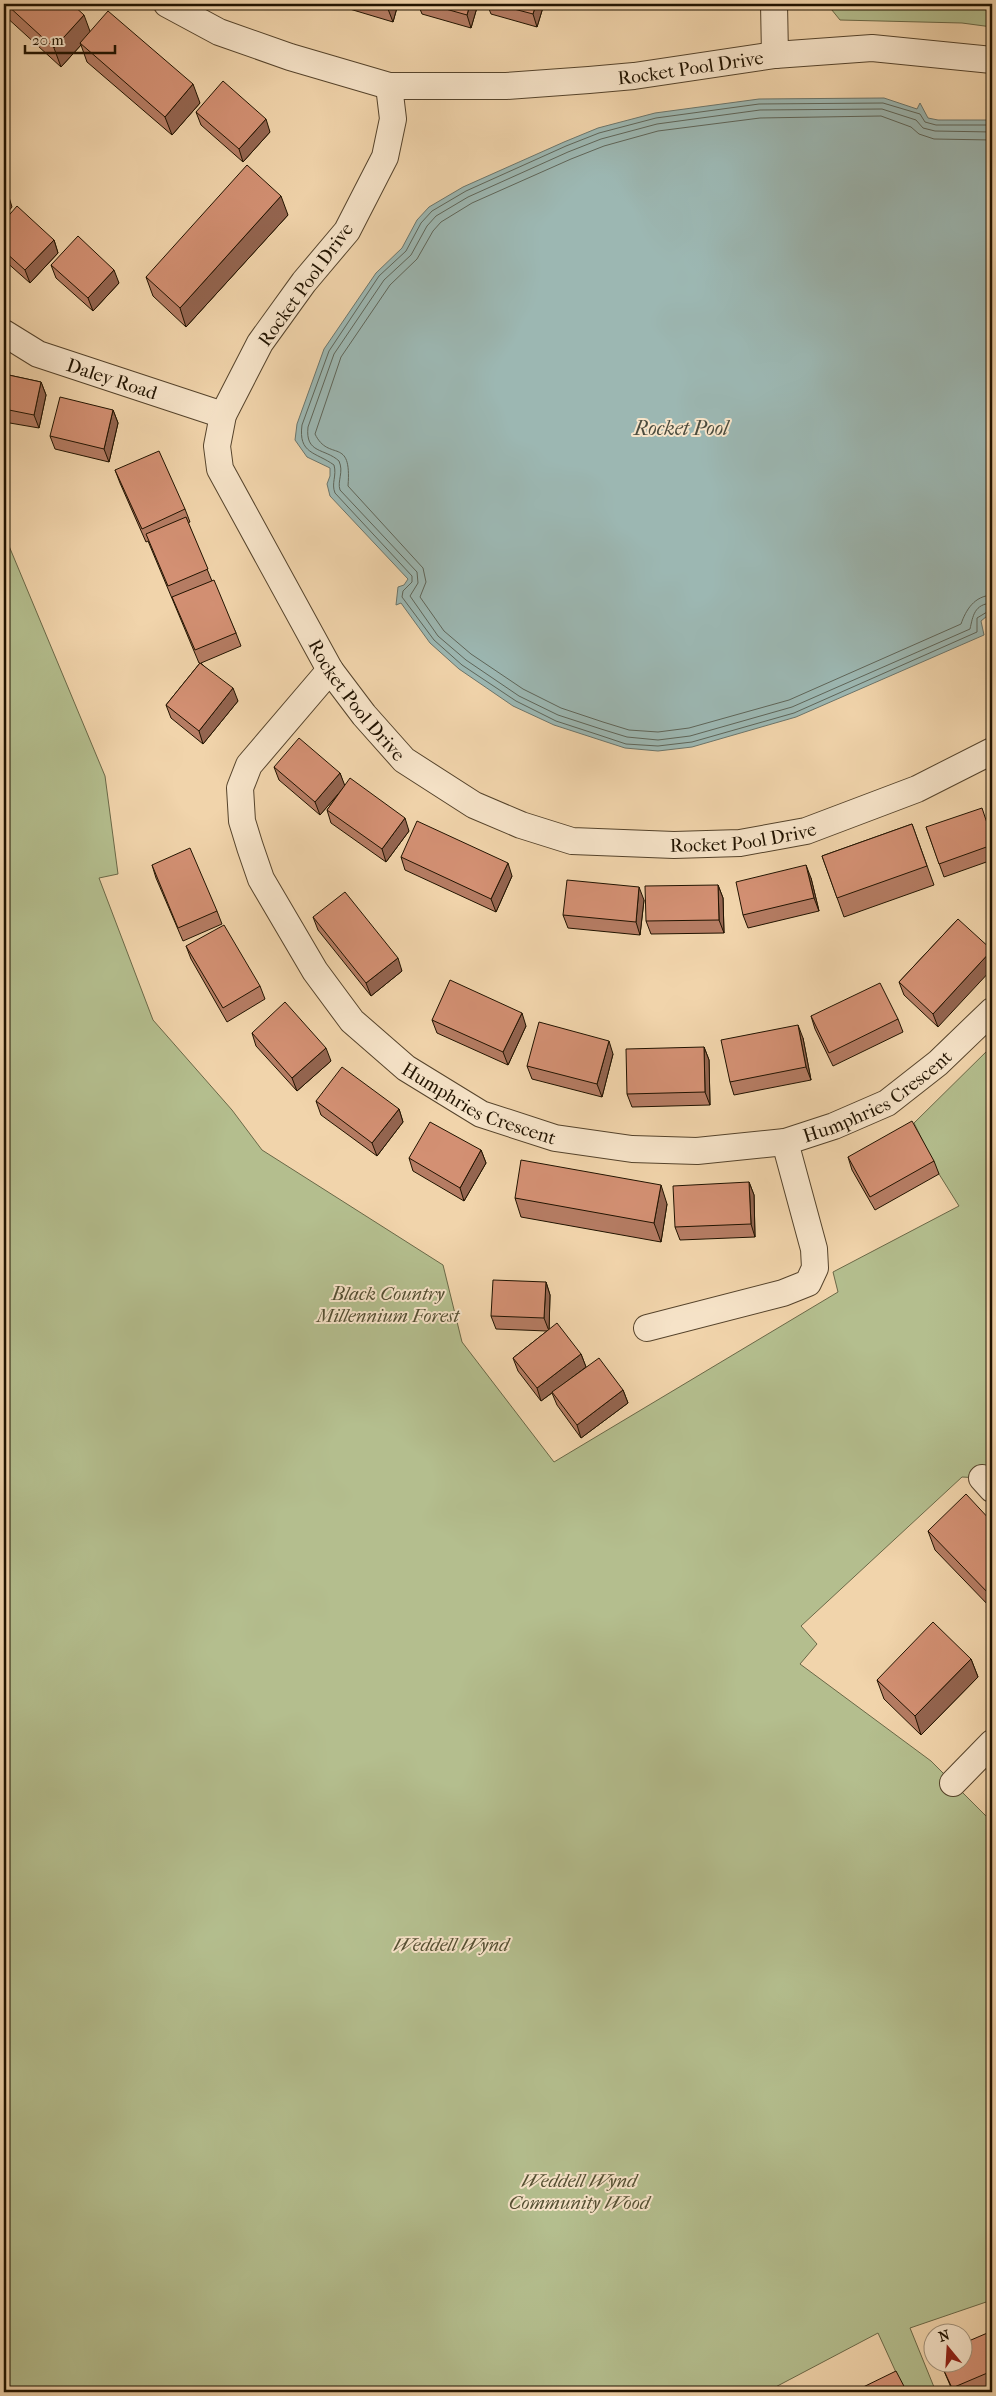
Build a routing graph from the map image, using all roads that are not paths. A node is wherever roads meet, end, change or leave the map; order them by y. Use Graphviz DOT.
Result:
graph roads {
  1 [pos="167,4"];
  2 [pos="774,4"];
  3 [pos="775,55"];
  4 [pos="992,60"];
  5 [pos="388,86"];
  6 [pos="4,333"];
  7 [pos="223,416"];
  8 [pos="330,670"];
  9 [pos="992,751"];
  10 [pos="992,1011"];
  11 [pos="785,1142"];
  12 [pos="647,1328"];
  13 [pos="992,1743"];
  14 [pos="953,1783"];
  1 -- 5 [label="street, Rocket Pool Drive"];
  2 -- 3 [label="street"];
  3 -- 4 [label="street, Rocket Pool Drive"];
  3 -- 5 [label="street, Rocket Pool Drive"];
  5 -- 7 [label="street, Rocket Pool Drive"];
  6 -- 7 [label="street, Daley Road"];
  7 -- 8 [label="street, Rocket Pool Drive"];
  8 -- 9 [label="street, Rocket Pool Drive"];
  8 -- 11 [label="street, Humphries Crescent"];
  10 -- 11 [label="street, Humphries Crescent"];
  11 -- 12 [label="street"];
  13 -- 14 [label="street"];
}
